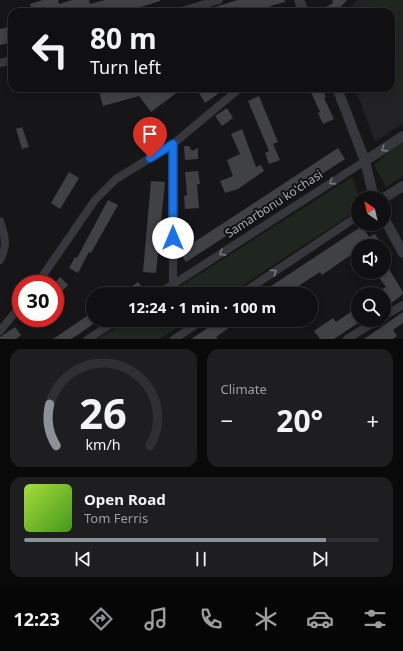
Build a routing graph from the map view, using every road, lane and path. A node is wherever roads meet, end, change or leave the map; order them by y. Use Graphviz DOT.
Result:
graph roads {
  1 [pos="219,0"];
  2 [pos="192,8"];
  3 [pos="235,92"];
  4 [pos="339,92"];
  5 [pos="403,136"];
  6 [pos="173,144"];
  7 [pos="365,161"];
  8 [pos="403,186"];
  9 [pos="372,191"];
  10 [pos="391,194"];
  11 [pos="0,221"];
  12 [pos="351,221"];
  13 [pos="391,231"];
  14 [pos="403,253"];
  15 [pos="0,260"];
  16 [pos="43,275"];
  17 [pos="173,284"];
  18 [pos="168,287"];
  19 [pos="252,287"];
  20 [pos="403,304"];
  21 [pos="391,312"];
  22 [pos="12,316"];
  23 [pos="106,327"];
  24 [pos="192,327"];
  25 [pos="367,327"];
  26 [pos="0,331"];
  27 [pos="88,339"];
  28 [pos="174,339"];
  29 [pos="347,339"];
  1 -- 2 [label="street"];
  3 -- 6 [label="street"];
  4 -- 7 [label="street"];
  5 -- 7 [label="street, Samarbonu ko'chasi, one-way"];
  6 -- 16 [label="street"];
  6 -- 17 [label="street"];
  7 -- 9 [label="street"];
  7 -- 17 [label="street, Samarbonu ko'chasi, one-way"];
  8 -- 10 [label="street"];
  11 -- 15 [label="street"];
  19 -- 12 [label="street, one-way"];
  13 -- 14 [label="street"];
  17 -- 18 [label="street, Samarbonu ko'chasi"];
  20 -- 21 [label="street"];
  22 -- 26 [label="street"];
  23 -- 27 [label="street"];
  24 -- 28 [label="street"];
  25 -- 29 [label="street"];
}
